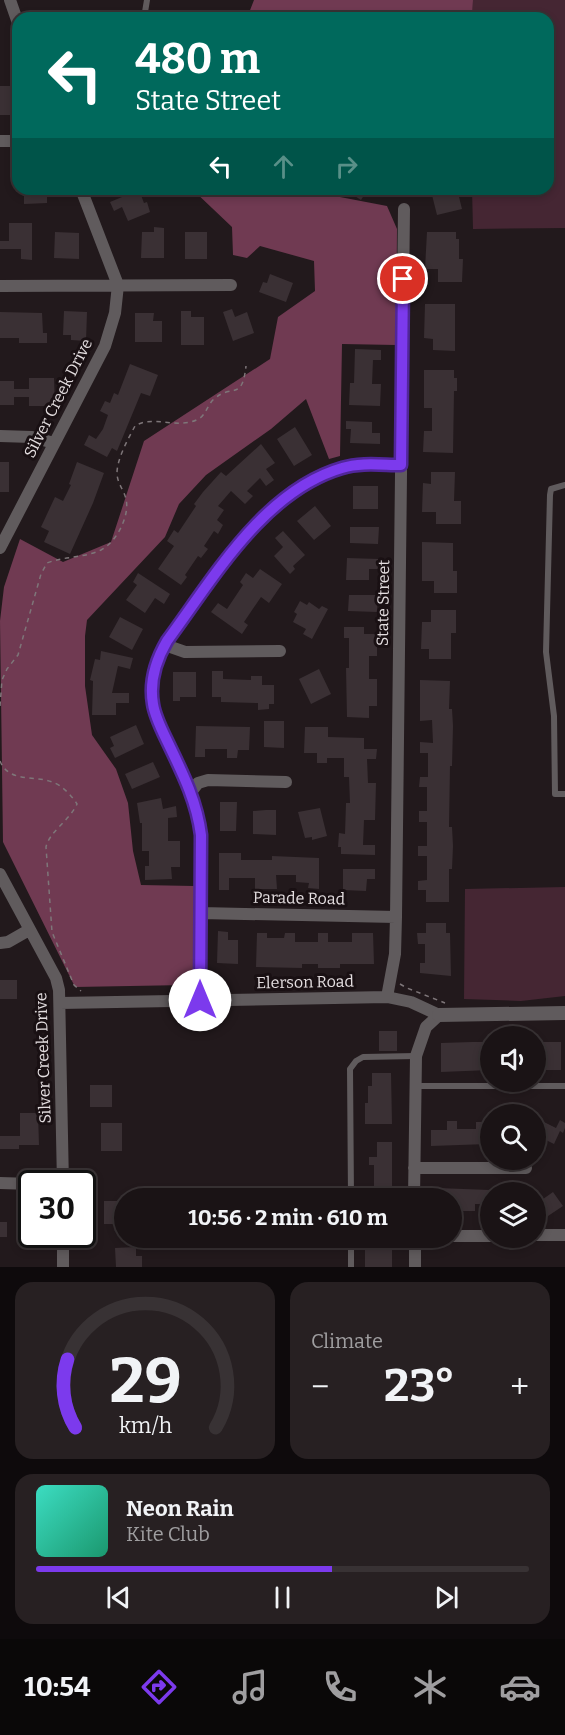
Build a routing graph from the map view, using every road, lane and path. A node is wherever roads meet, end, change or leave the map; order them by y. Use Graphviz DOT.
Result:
graph roads {
  1 [pos="83,195"];
  2 [pos="404,209"];
  3 [pos="118,285"];
  4 [pos="231,285"];
  5 [pos="0,286"];
  6 [pos="246,366"];
  7 [pos="0,436"];
  8 [pos="54,443"];
  9 [pos="401,465"];
  10 [pos="565,485"];
  11 [pos="0,548"];
  12 [pos="165,645"];
  13 [pos="280,651"];
  14 [pos="0,706"];
  15 [pos="0,761"];
  16 [pos="286,782"];
  17 [pos="191,792"];
  18 [pos="565,794"];
  19 [pos="0,874"];
  20 [pos="201,913"];
  21 [pos="396,916"];
  22 [pos="29,930"];
  23 [pos="0,943"];
  24 [pos="387,997"];
  25 [pos="200,1000"];
  26 [pos="85,1002"];
  27 [pos="60,1003"];
  28 [pos="565,1013"];
  29 [pos="439,1015"];
  30 [pos="416,1056"];
  31 [pos="414,1086"];
  32 [pos="565,1086"];
  33 [pos="414,1168"];
  34 [pos="480,1168"];
  35 [pos="63,1170"];
  36 [pos="0,1183"];
  37 [pos="18,1184"];
  38 [pos="351,1188"];
  39 [pos="414,1188"];
  40 [pos="565,1235"];
  41 [pos="462,1236"];
  42 [pos="480,1236"];
  43 [pos="546,1236"];
  44 [pos="63,1248"];
  45 [pos="351,1248"];
  46 [pos="415,1248"];
  47 [pos="63,1267"];
  48 [pos="351,1267"];
  49 [pos="415,1267"];
  1 -- 3 [label="street, Silver Creek Drive"];
  2 -- 9 [label="street, State Street"];
  3 -- 4 [label="street"];
  3 -- 5 [label="street"];
  3 -- 8 [label="street, Silver Creek Drive"];
  6 -- 14 [label="path"];
  7 -- 8 [label="street"];
  8 -- 11 [label="street, Silver Creek Drive"];
  9 -- 12 [label="street"];
  9 -- 21 [label="street, State Street"];
  10 -- 18 [label="lane"];
  12 -- 13 [label="street"];
  12 -- 17 [label="street"];
  15 -- 26 [label="path"];
  16 -- 17 [label="street"];
  17 -- 20 [label="street"];
  19 -- 22 [label="street, Silver Creek Drive"];
  20 -- 21 [label="street, Parade Road"];
  20 -- 25 [label="street"];
  21 -- 24 [label="street, State Street"];
  22 -- 23 [label="street"];
  22 -- 27 [label="street, Silver Creek Drive"];
  24 -- 25 [label="street, Elerson Road"];
  24 -- 29 [label="street, Elerson Road"];
  25 -- 26 [label="street, Elerson Road"];
  26 -- 27 [label="street, Elerson Road"];
  27 -- 35 [label="street, Silver Creek Drive"];
  28 -- 29 [label="street"];
  29 -- 30 [label="street"];
  30 -- 31 [label="street"];
  30 -- 38 [label="lane"];
  31 -- 32 [label="lane"];
  31 -- 33 [label="street"];
  33 -- 34 [label="street"];
  33 -- 39 [label="street"];
  36 -- 37 [label="street"];
  40 -- 43 [label="street"];
  41 -- 42 [label="street"];
  44 -- 47 [label="street"];
  45 -- 48 [label="lane"];
  46 -- 49 [label="street"];
}
